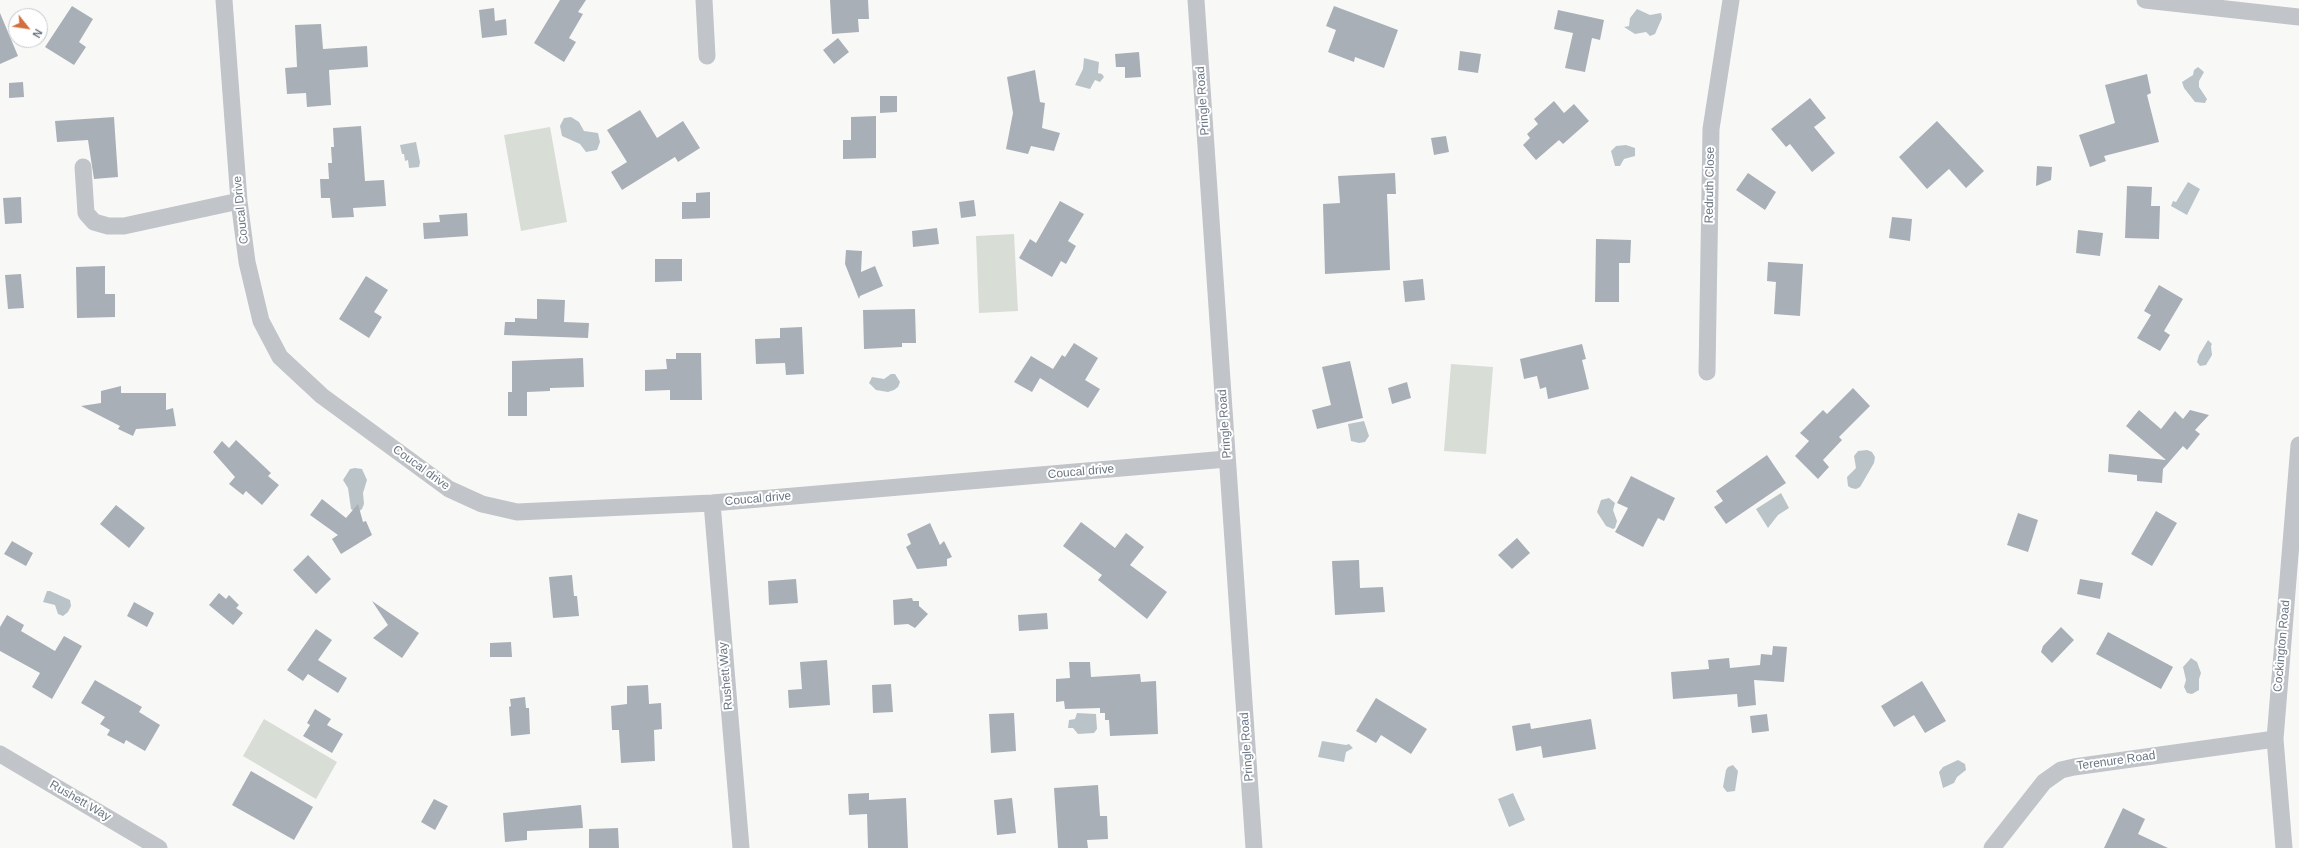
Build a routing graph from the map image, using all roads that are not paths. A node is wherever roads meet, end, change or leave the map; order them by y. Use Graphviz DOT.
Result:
graph roads {
  1 [pos="224,0"];
  2 [pos="704,0"];
  3 [pos="1196,0"];
  4 [pos="1731,0"];
  5 [pos="2145,0"];
  6 [pos="2299,17"];
  7 [pos="707,56"];
  8 [pos="83,168"];
  9 [pos="239,201"];
  10 [pos="1707,372"];
  11 [pos="322,396"];
  12 [pos="2299,445"];
  13 [pos="1227,459"];
  14 [pos="712,503"];
  15 [pos="2293,582"];
  16 [pos="2275,739"];
  17 [pos="0,754"];
  18 [pos="159,848"];
  19 [pos="741,848"];
  20 [pos="1254,848"];
  21 [pos="1992,848"];
  22 [pos="2284,848"];
  1 -- 9 [label="street, Coucal Drive"];
  2 -- 7 [label="street"];
  3 -- 13 [label="street, Pringle Road"];
  4 -- 10 [label="street, Redruth Close"];
  5 -- 6 [label="street"];
  8 -- 9 [label="street"];
  9 -- 11 [label="street, Coucal Drive"];
  11 -- 14 [label="street, Coucal drive"];
  12 -- 15 [label="street, Cockington Road"];
  13 -- 14 [label="street, Coucal drive"];
  13 -- 20 [label="street, Pringle Road"];
  14 -- 19 [label="street, Rushett Way"];
  15 -- 16 [label="street, Cockington Road"];
  16 -- 21 [label="street, Terenure Road"];
  16 -- 22 [label="street, Cockington Road"];
  17 -- 18 [label="street, Rushett Way"];
}
